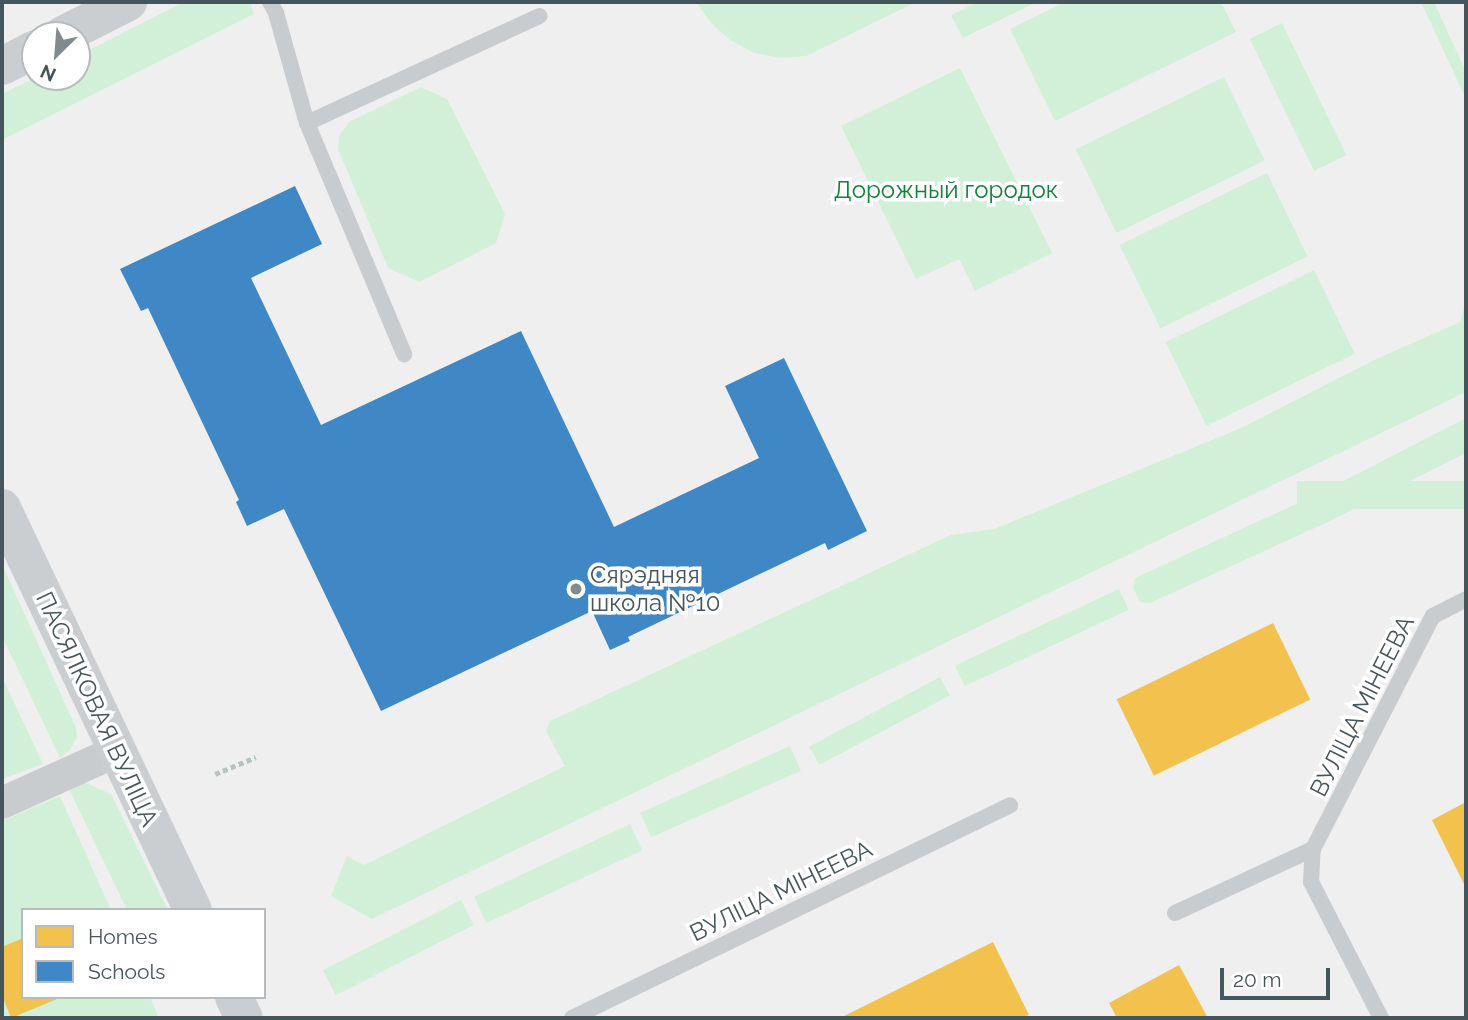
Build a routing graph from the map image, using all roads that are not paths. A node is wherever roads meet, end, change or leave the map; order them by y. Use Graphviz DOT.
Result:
graph roads {
  1 [pos="128,2"];
  2 [pos="270,2"];
  3 [pos="540,16"];
  4 [pos="91,21"];
  5 [pos="21,56"];
  6 [pos="2,66"];
  7 [pos="307,123"];
  8 [pos="404,354"];
  9 [pos="2,508"];
  10 [pos="1466,599"];
  11 [pos="117,751"];
  12 [pos="2,803"];
  13 [pos="1010,804"];
  14 [pos="1313,849"];
  15 [pos="191,908"];
  16 [pos="1175,913"];
  17 [pos="235,999"];
  18 [pos="244,1018"];
  19 [pos="572,1018"];
  20 [pos="1381,1018"];
  1 -- 4 [label="street"];
  2 -- 7 [label="lane"];
  3 -- 7 [label="lane"];
  5 -- 6 [label="street"];
  7 -- 8 [label="lane"];
  9 -- 11 [label="street, ПАСЯЛКОВАЯ ВУЛІЦА"];
  10 -- 14 [label="lane, ВУЛІЦА МІНЕЕВА"];
  11 -- 12 [label="street"];
  11 -- 15 [label="street, ПАСЯЛКОВАЯ ВУЛІЦА"];
  13 -- 19 [label="lane, ВУЛІЦА МІНЕЕВА"];
  14 -- 16 [label="lane"];
  14 -- 20 [label="lane, ВУЛІЦА МІНЕЕВА"];
  17 -- 18 [label="street"];
}
